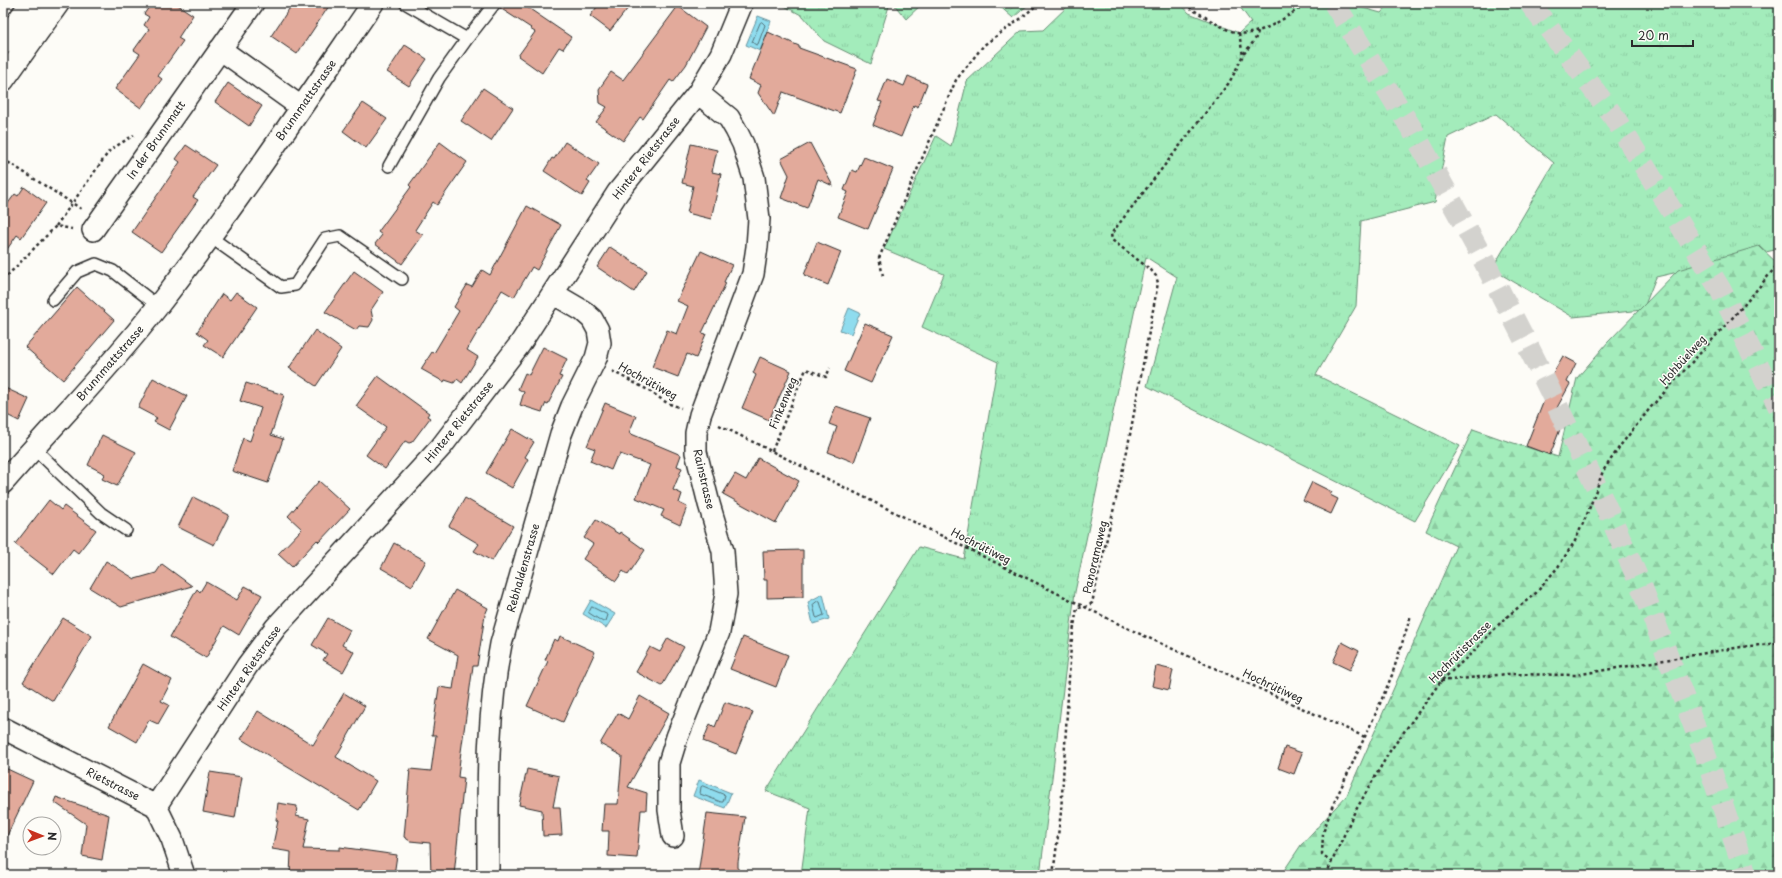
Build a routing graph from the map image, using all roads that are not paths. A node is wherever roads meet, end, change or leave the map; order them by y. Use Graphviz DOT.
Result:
graph roads {
  1 [pos="31,3"];
  2 [pos="58,3"];
  3 [pos="253,3"];
  4 [pos="374,3"];
  5 [pos="405,3"];
  6 [pos="495,3"];
  7 [pos="739,11"];
  8 [pos="467,39"];
  9 [pos="3,42"];
  10 [pos="220,49"];
  11 [pos="3,80"];
  12 [pos="698,93"];
  13 [pos="301,107"];
  14 [pos="389,166"];
  15 [pos="96,225"];
  16 [pos="209,236"];
  17 [pos="402,279"];
  18 [pos="554,294"];
  19 [pos="53,300"];
  20 [pos="158,306"];
  21 [pos="34,448"];
  22 [pos="3,483"];
  23 [pos="126,530"];
  24 [pos="3,728"];
  25 [pos="156,806"];
  26 [pos="673,836"];
  27 [pos="184,875"];
  28 [pos="488,875"];
  1 -- 9 [label="main road"];
  2 -- 11 [label="main road"];
  3 -- 10 [label="street, In der Brunnmatt"];
  4 -- 13 [label="street, Brunnmattstrasse"];
  5 -- 8 [label="lane"];
  6 -- 8 [label="lane"];
  7 -- 12 [label="street, Hintere Rietstrasse"];
  8 -- 14 [label="lane"];
  10 -- 13 [label="street"];
  10 -- 15 [label="street, In der Brunnmatt"];
  12 -- 18 [label="street, Hintere Rietstrasse"];
  12 -- 26 [label="street, Rainstrasse"];
  13 -- 16 [label="street, Brunnmattstrasse"];
  16 -- 17 [label="lane"];
  16 -- 20 [label="street, Brunnmattstrasse"];
  18 -- 25 [label="street, Hintere Rietstrasse"];
  18 -- 28 [label="street, Rebhaldenstrasse"];
  19 -- 20 [label="lane"];
  20 -- 21 [label="street, Brunnmattstrasse"];
  21 -- 22 [label="street, Brunnmattstrasse"];
  21 -- 23 [label="lane"];
  24 -- 25 [label="street, Rietstrasse"];
  25 -- 27 [label="street"];
}
